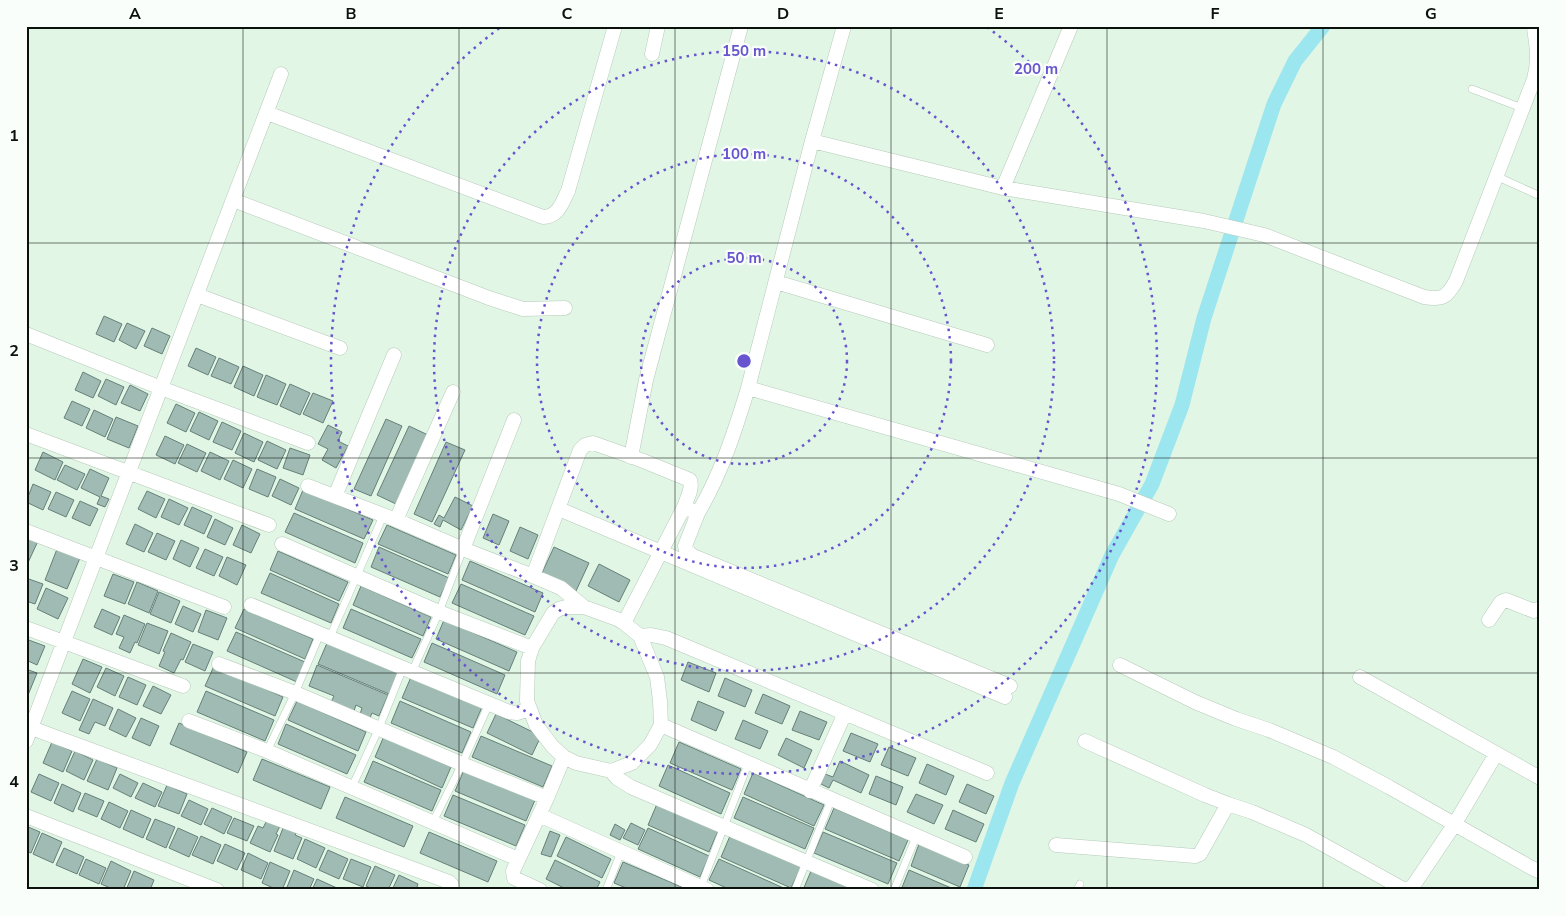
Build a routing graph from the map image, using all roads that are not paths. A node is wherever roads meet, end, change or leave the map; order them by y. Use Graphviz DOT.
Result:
graph roads {
  1 [pos="614,26"];
  2 [pos="658,26"];
  3 [pos="741,26"];
  4 [pos="844,26"];
  5 [pos="1071,26"];
  6 [pos="1534,28"];
  7 [pos="652,54"];
  8 [pos="282,74"];
  9 [pos="1472,89"];
  10 [pos="1522,108"];
  11 [pos="267,113"];
  12 [pos="812,141"];
  13 [pos="1496,176"];
  14 [pos="1003,188"];
  15 [pos="1540,196"];
  16 [pos="233,200"];
  17 [pos="776,282"];
  18 [pos="197,294"];
  19 [pos="565,308"];
  20 [pos="26,334"];
  21 [pos="987,345"];
  22 [pos="340,348"];
  23 [pos="394,355"];
  24 [pos="161,388"];
  25 [pos="748,388"];
  26 [pos="454,392"];
  27 [pos="514,420"];
  28 [pos="26,434"];
  29 [pos="308,443"];
  30 [pos="631,457"];
  31 [pos="129,473"];
  32 [pos="308,486"];
  33 [pos="335,496"];
  34 [pos="684,507"];
  35 [pos="559,509"];
  36 [pos="1164,511"];
  37 [pos="698,513"];
  38 [pos="389,518"];
  39 [pos="269,525"];
  40 [pos="26,531"];
  41 [pos="282,544"];
  42 [pos="463,550"];
  43 [pos="660,552"];
  44 [pos="96,558"];
  45 [pos="533,576"];
  46 [pos="356,577"];
  47 [pos="251,605"];
  48 [pos="224,606"];
  49 [pos="584,607"];
  50 [pos="1540,608"];
  51 [pos="439,612"];
  52 [pos="1489,620"];
  53 [pos="624,623"];
  54 [pos="26,628"];
  55 [pos="325,635"];
  56 [pos="640,636"];
  57 [pos="64,642"];
  58 [pos="532,648"];
  59 [pos="219,664"];
  60 [pos="1120,665"];
  61 [pos="408,670"];
  62 [pos="1360,677"];
  63 [pos="183,686"];
  64 [pos="295,693"];
  65 [pos="489,704"];
  66 [pos="530,709"];
  67 [pos="845,714"];
  68 [pos="188,721"];
  69 [pos="661,725"];
  70 [pos="379,728"];
  71 [pos="28,732"];
  72 [pos="1085,741"];
  73 [pos="268,751"];
  74 [pos="1496,754"];
  75 [pos="564,757"];
  76 [pos="462,764"];
  77 [pos="748,764"];
  78 [pos="612,771"];
  79 [pos="987,773"];
  80 [pos="1540,778"];
  81 [pos="352,787"];
  82 [pos="810,791"];
  83 [pos="547,798"];
  84 [pos="831,800"];
  85 [pos="1228,804"];
  86 [pos="539,815"];
  87 [pos="26,816"];
  88 [pos="433,822"];
  89 [pos="1454,825"];
  90 [pos="723,828"];
  91 [pos="916,837"];
  92 [pos="1056,845"];
  93 [pos="621,852"];
  94 [pos="965,858"];
  95 [pos="518,859"];
  96 [pos="806,861"];
  97 [pos="1540,872"];
  98 [pos="703,889"];
  99 [pos="217,890"];
  100 [pos="452,890"];
  101 [pos="540,890"];
  102 [pos="606,890"];
  103 [pos="795,890"];
  104 [pos="872,890"];
  105 [pos="894,890"];
  106 [pos="1406,890"];
  1 -- 11 [label="street"];
  2 -- 7 [label="street"];
  3 -- 30 [label="street"];
  4 -- 12 [label="street"];
  5 -- 14 [label="street"];
  6 -- 10 [label="street"];
  8 -- 11 [label="street"];
  9 -- 10 [label="lane"];
  10 -- 13 [label="street"];
  11 -- 16 [label="street"];
  12 -- 14 [label="street"];
  12 -- 17 [label="street"];
  13 -- 14 [label="street"];
  13 -- 15 [label="lane"];
  16 -- 18 [label="street"];
  16 -- 19 [label="street"];
  17 -- 21 [label="street"];
  17 -- 25 [label="street"];
  18 -- 22 [label="street"];
  18 -- 24 [label="street"];
  20 -- 24 [label="street"];
  23 -- 33 [label="street"];
  24 -- 29 [label="street"];
  24 -- 31 [label="street"];
  25 -- 36 [label="street"];
  25 -- 37 [label="street"];
  26 -- 38 [label="street"];
  27 -- 42 [label="street"];
  28 -- 31 [label="street"];
  30 -- 34 [label="street"];
  30 -- 35 [label="street"];
  31 -- 39 [label="street"];
  31 -- 44 [label="street"];
  32 -- 33 [label="street"];
  33 -- 38 [label="street"];
  34 -- 37 [label="street"];
  34 -- 43 [label="street"];
  35 -- 43 [label="street"];
  35 -- 45 [label="street"];
  37 -- 43 [label="street"];
  38 -- 42 [label="street"];
  38 -- 46 [label="lane"];
  40 -- 44 [label="street"];
  41 -- 46 [label="street"];
  42 -- 45 [label="street"];
  42 -- 51 [label="lane"];
  43 -- 53 [label="street"];
  44 -- 48 [label="street"];
  44 -- 57 [label="street"];
  45 -- 49 [label="street"];
  46 -- 51 [label="street"];
  46 -- 55 [label="lane"];
  47 -- 55 [label="street"];
  49 -- 53 [label="street"];
  49 -- 58 [label="street"];
  50 -- 52 [label="street"];
  51 -- 58 [label="street"];
  51 -- 61 [label="lane"];
  53 -- 56 [label="street"];
  54 -- 57 [label="street"];
  55 -- 61 [label="street"];
  55 -- 64 [label="lane"];
  56 -- 67 [label="street"];
  56 -- 69 [label="street"];
  57 -- 63 [label="street"];
  57 -- 71 [label="street"];
  58 -- 66 [label="street"];
  59 -- 64 [label="street"];
  60 -- 89 [label="street"];
  61 -- 65 [label="street"];
  61 -- 70 [label="lane"];
  62 -- 74 [label="street"];
  64 -- 70 [label="street"];
  64 -- 73 [label="lane"];
  65 -- 66 [label="street"];
  65 -- 76 [label="lane"];
  66 -- 75 [label="street"];
  67 -- 79 [label="street"];
  67 -- 82 [label="street"];
  68 -- 73 [label="street"];
  69 -- 77 [label="street"];
  69 -- 78 [label="street"];
  70 -- 76 [label="street"];
  70 -- 81 [label="lane"];
  71 -- 100 [label="street"];
  72 -- 85 [label="street"];
  73 -- 81 [label="street"];
  74 -- 80 [label="street"];
  74 -- 89 [label="street"];
  75 -- 78 [label="street"];
  75 -- 83 [label="street"];
  76 -- 83 [label="street"];
  76 -- 88 [label="lane"];
  77 -- 82 [label="street"];
  77 -- 90 [label="lane"];
  78 -- 90 [label="street"];
  81 -- 88 [label="street"];
  82 -- 84 [label="street"];
  83 -- 86 [label="street"];
  84 -- 91 [label="street"];
  84 -- 96 [label="lane"];
  85 -- 92 [label="street"];
  85 -- 106 [label="street"];
  86 -- 93 [label="street"];
  86 -- 95 [label="street"];
  87 -- 99 [label="street"];
  88 -- 95 [label="street"];
  89 -- 97 [label="street"];
  89 -- 106 [label="street"];
  90 -- 96 [label="street"];
  90 -- 98 [label="lane"];
  91 -- 94 [label="street"];
  91 -- 105 [label="lane"];
  93 -- 98 [label="street"];
  93 -- 102 [label="lane"];
  95 -- 101 [label="street"];
  96 -- 103 [label="lane"];
  96 -- 104 [label="street"];
}
